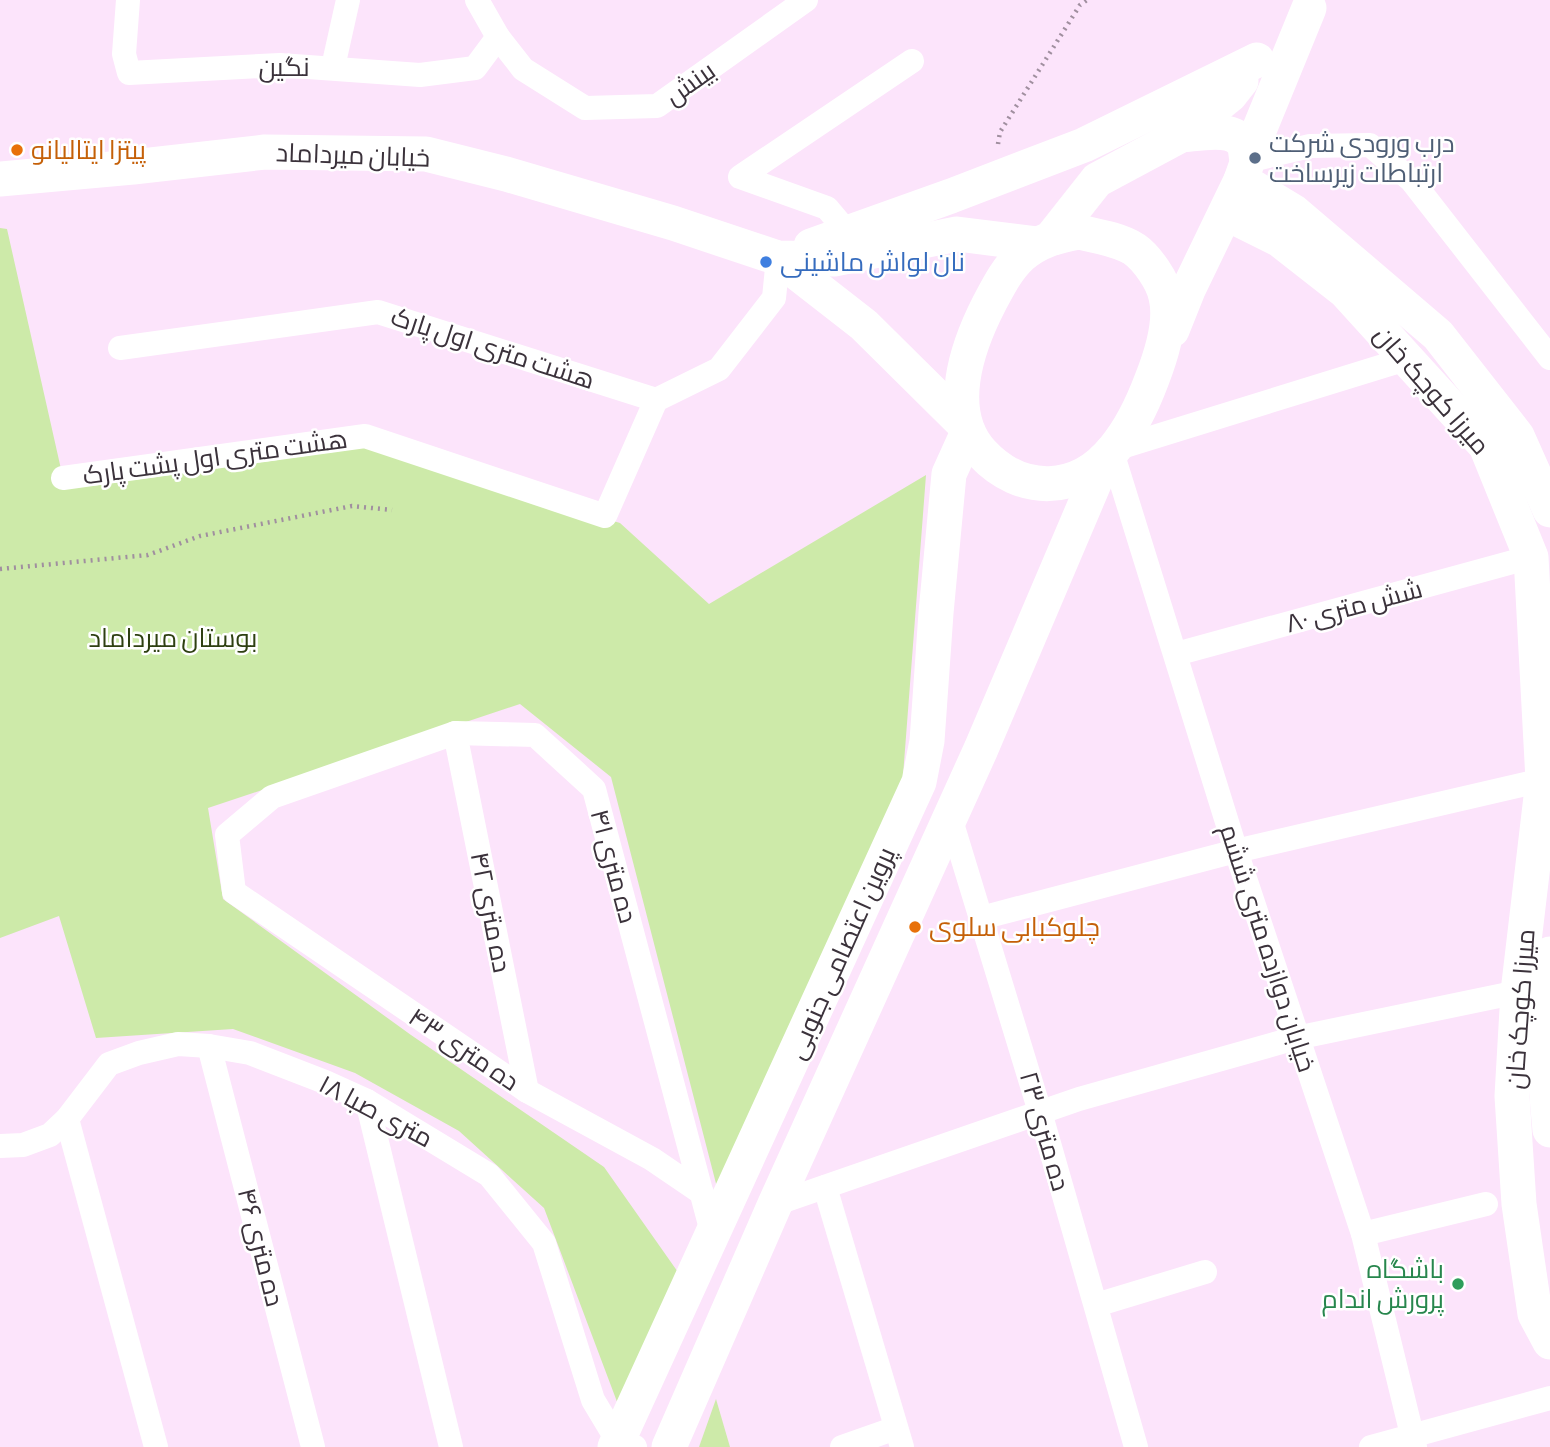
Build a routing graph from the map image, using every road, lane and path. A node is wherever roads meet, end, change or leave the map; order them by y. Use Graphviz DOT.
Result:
graph roads {
  1 [pos="128,0"];
  2 [pos="348,0"];
  3 [pos="477,0"];
  4 [pos="806,0"];
  5 [pos="1087,0"];
  6 [pos="1313,4"];
  7 [pos="498,37"];
  8 [pos="1257,60"];
  9 [pos="912,61"];
  10 [pos="332,67"];
  11 [pos="1181,135"];
  12 [pos="1244,171"];
  13 [pos="0,179"];
  14 [pos="993,180"];
  15 [pos="1226,213"];
  16 [pos="848,233"];
  17 [pos="1045,240"];
  18 [pos="778,258"];
  19 [pos="120,348"];
  20 [pos="1162,356"];
  21 [pos="1550,358"];
  22 [pos="1406,359"];
  23 [pos="656,400"];
  24 [pos="966,428"];
  25 [pos="1110,453"];
  26 [pos="63,478"];
  27 [pos="392,510"];
  28 [pos="1550,510"];
  29 [pos="1531,557"];
  30 [pos="0,569"];
  31 [pos="1176,654"];
  32 [pos="454,733"];
  33 [pos="1543,780"];
  34 [pos="950,817"];
  35 [pos="1236,851"];
  36 [pos="234,892"];
  37 [pos="981,918"];
  38 [pos="1550,954"];
  39 [pos="1518,992"];
  40 [pos="1296,1038"];
  41 [pos="209,1046"];
  42 [pos="527,1091"];
  43 [pos="367,1101"];
  44 [pos="1040,1112"];
  45 [pos="67,1119"];
  46 [pos="1550,1130"];
  47 [pos="0,1146"];
  48 [pos="825,1187"];
  49 [pos="702,1193"];
  50 [pos="775,1204"];
  51 [pos="1486,1204"];
  52 [pos="1363,1234"];
  53 [pos="713,1236"];
  54 [pos="1205,1272"];
  55 [pos="1096,1305"];
  56 [pos="1550,1342"];
  57 [pos="1550,1398"];
  58 [pos="899,1438"];
  59 [pos="1414,1441"];
  60 [pos="622,1445"];
  61 [pos="156,1447"];
  62 [pos="313,1447"];
  63 [pos="451,1447"];
  64 [pos="669,1447"];
  65 [pos="842,1447"];
  66 [pos="1136,1447"];
  67 [pos="1371,1447"];
  1 -- 10 [label="street, نگین"];
  2 -- 10 [label="street"];
  3 -- 7 [label="street, بینش"];
  4 -- 7 [label="street, بینش"];
  5 -- 14 [label="path"];
  6 -- 8 [label="main road"];
  6 -- 12 [label="main road"];
  7 -- 10 [label="street, نگین"];
  8 -- 11 [label="main road"];
  8 -- 14 [label="main road"];
  9 -- 16 [label="street"];
  11 -- 12 [label="main road"];
  11 -- 17 [label="main road"];
  12 -- 15 [label="main road"];
  12 -- 21 [label="street"];
  12 -- 28 [label="main road, میرزا کوچک خان"];
  13 -- 18 [label="main road, خیابان میرداماد"];
  14 -- 16 [label="main road"];
  15 -- 20 [label="main road"];
  15 -- 22 [label="main road, میرزا کوچک خان"];
  16 -- 18 [label="main road"];
  17 -- 18 [label="main road"];
  17 -- 20 [label="main road"];
  17 -- 24 [label="main road"];
  18 -- 23 [label="street"];
  18 -- 24 [label="main road"];
  19 -- 23 [label="street, هشت متری اول پارک"];
  20 -- 25 [label="main road"];
  22 -- 25 [label="street"];
  22 -- 29 [label="main road, میرزا کوچک خان"];
  23 -- 26 [label="street, هشت متری اول پشت پارک"];
  24 -- 25 [label="main road"];
  24 -- 53 [label="main road, پروین اعتصامی جنوبی"];
  25 -- 31 [label="street, خیابان دوازده متری ششم"];
  25 -- 34 [label="main road, پروین اعتصامی جنوبی"];
  27 -- 30 [label="path"];
  29 -- 31 [label="street, شش متری ۸۰"];
  29 -- 33 [label="main road, میرزا کوچک خان"];
  31 -- 35 [label="street, خیابان دوازده متری ششم"];
  32 -- 36 [label="street, ده متری ۴۱"];
  32 -- 42 [label="street, ده متری ۴۲"];
  32 -- 49 [label="street, ده متری ۴۱"];
  33 -- 35 [label="street"];
  33 -- 39 [label="main road, میرزا کوچک خان"];
  34 -- 37 [label="street, ده متری ۲۳"];
  34 -- 50 [label="main road, پروین اعتصامی جنوبی"];
  35 -- 37 [label="street"];
  35 -- 40 [label="street, خیابان دوازده متری ششم"];
  36 -- 42 [label="street, ده متری ۴۳"];
  37 -- 44 [label="street, ده متری ۲۳"];
  38 -- 46 [label="main road, میرزا کوچک خان"];
  39 -- 40 [label="street"];
  39 -- 56 [label="main road, میرزا کوچک خان"];
  40 -- 44 [label="street"];
  40 -- 52 [label="street, خیابان دوازده متری ششم"];
  41 -- 43 [label="street, متری صبا ۱۸"];
  41 -- 45 [label="street, متری صبا ۱۸"];
  41 -- 62 [label="street, ده متری ۴۶"];
  42 -- 49 [label="street, ده متری ۴۳"];
  43 -- 60 [label="street, متری صبا ۱۸"];
  43 -- 63 [label="street"];
  44 -- 48 [label="street"];
  44 -- 55 [label="street, ده متری ۲۳"];
  45 -- 47 [label="street, متری صبا ۱۸"];
  45 -- 61 [label="street"];
  48 -- 50 [label="street"];
  48 -- 58 [label="street"];
  49 -- 53 [label="street, ده متری ۴۱"];
  50 -- 64 [label="main road, پروین اعتصامی جنوبی"];
  51 -- 52 [label="street"];
  52 -- 59 [label="street, خیابان دوازده متری ششم"];
  53 -- 60 [label="main road, پروین اعتصامی جنوبی"];
  54 -- 55 [label="street"];
  55 -- 66 [label="street, ده متری ۲۳"];
  57 -- 59 [label="street"];
  58 -- 65 [label="street"];
  59 -- 67 [label="street"];
}
